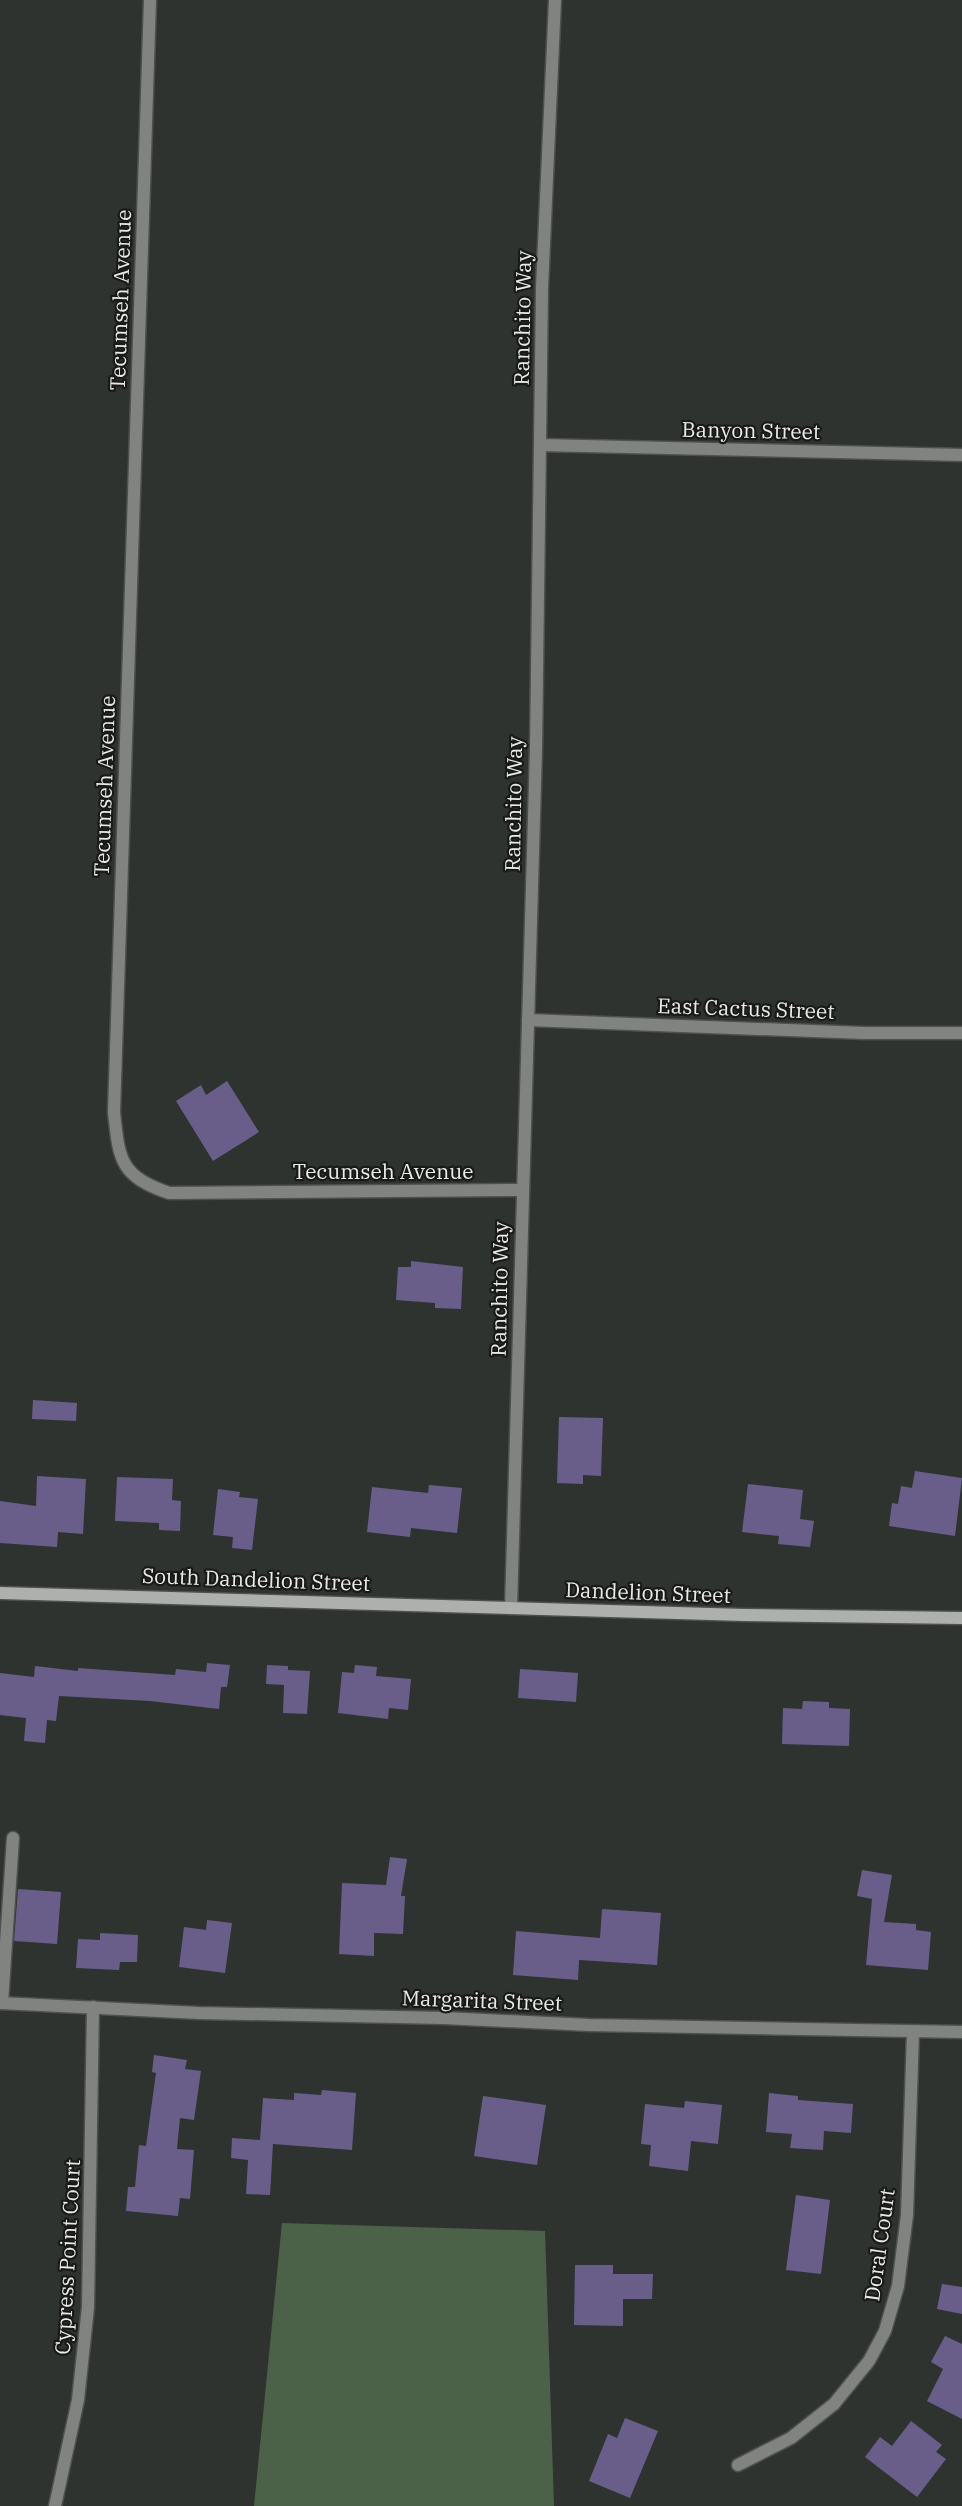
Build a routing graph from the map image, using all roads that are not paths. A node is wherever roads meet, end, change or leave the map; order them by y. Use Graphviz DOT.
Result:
graph roads {
  1 [pos="150,0"];
  2 [pos="555,0"];
  3 [pos="540,445"];
  4 [pos="962,455"];
  5 [pos="528,1020"];
  6 [pos="962,1033"];
  7 [pos="522,1190"];
  8 [pos="0,1593"];
  9 [pos="511,1608"];
  10 [pos="962,1618"];
  11 [pos="12,1838"];
  12 [pos="1,2003"];
  13 [pos="93,2007"];
  14 [pos="913,2032"];
  15 [pos="962,2032"];
  16 [pos="738,2465"];
  17 [pos="55,2506"];
  1 -- 7 [label="street, Tecumseh Avenue"];
  2 -- 3 [label="street, Ranchito Way"];
  3 -- 4 [label="street, Banyon Street"];
  3 -- 5 [label="street, Ranchito Way"];
  5 -- 6 [label="street, East Cactus Street"];
  5 -- 7 [label="street, Ranchito Way"];
  7 -- 9 [label="street, Ranchito Way"];
  8 -- 9 [label="street, South Dandelion Street"];
  9 -- 10 [label="street, Dandelion Street"];
  11 -- 12 [label="street"];
  12 -- 13 [label="street, Margarita Street"];
  13 -- 14 [label="street, Margarita Street"];
  13 -- 17 [label="street, Cypress Point Court"];
  14 -- 15 [label="street, Margarita Street"];
  14 -- 16 [label="street, Doral Court"];
}
